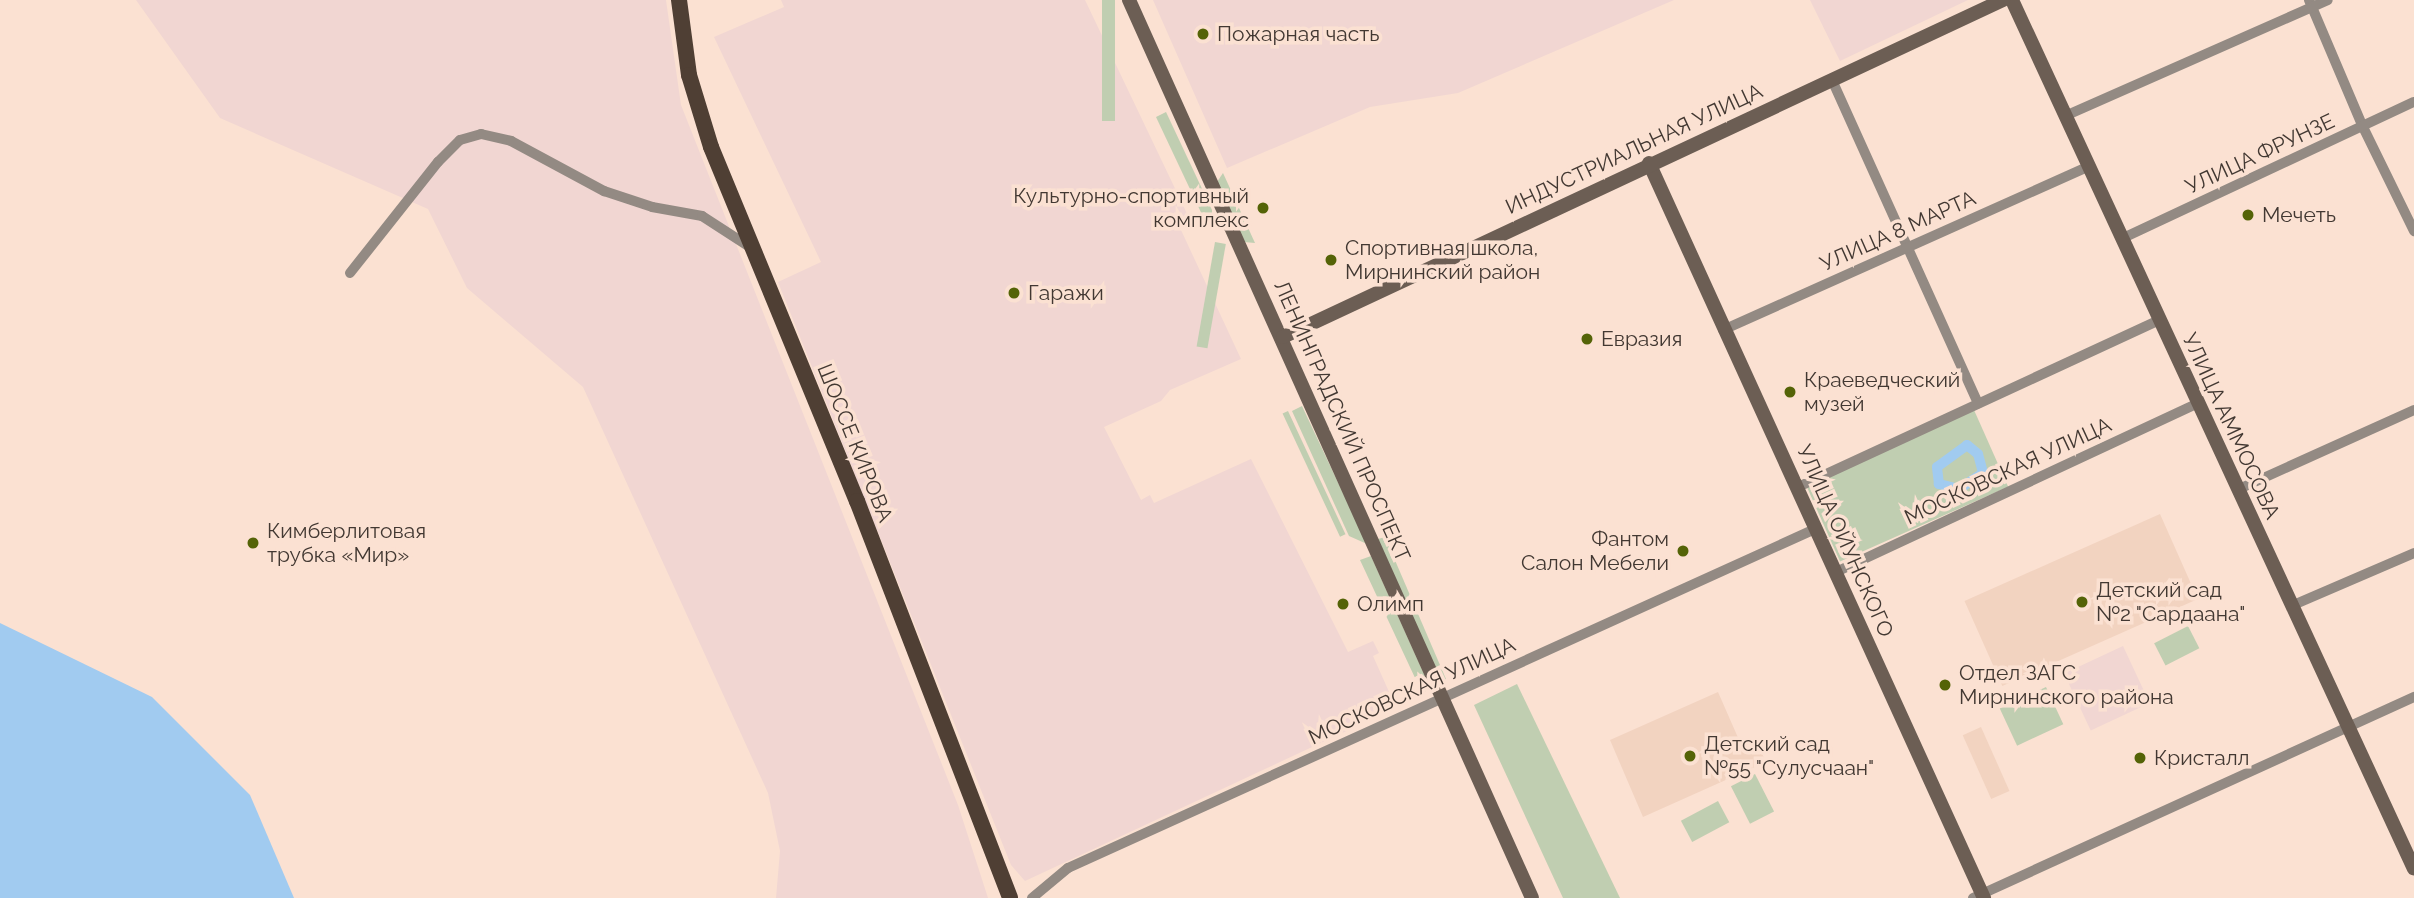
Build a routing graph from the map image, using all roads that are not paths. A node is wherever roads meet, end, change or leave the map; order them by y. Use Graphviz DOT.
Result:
graph roads {
  1 [pos="680,0"];
  2 [pos="1129,0"];
  3 [pos="2003,0"];
  4 [pos="2012,0"];
  5 [pos="2328,0"];
  6 [pos="2311,4"];
  7 [pos="1832,80"];
  8 [pos="2414,102"];
  9 [pos="2065,116"];
  10 [pos="2363,127"];
  11 [pos="1648,163"];
  12 [pos="2088,166"];
  13 [pos="2410,214"];
  14 [pos="2414,231"];
  15 [pos="2121,239"];
  16 [pos="1908,247"];
  17 [pos="751,248"];
  18 [pos="350,273"];
  19 [pos="2158,321"];
  20 [pos="1723,330"];
  21 [pos="1283,337"];
  22 [pos="1978,404"];
  23 [pos="2197,404"];
  24 [pos="2414,410"];
  25 [pos="1798,487"];
  26 [pos="2239,489"];
  27 [pos="1815,529"];
  28 [pos="2414,553"];
  29 [pos="1836,572"];
  30 [pos="2291,606"];
  31 [pos="2414,697"];
  32 [pos="1440,699"];
  33 [pos="2348,727"];
  34 [pos="2414,869"];
  35 [pos="1979,897"];
  36 [pos="1010,898"];
  37 [pos="1032,898"];
  38 [pos="1532,898"];
  1 -- 17 [label="main road, ШОССЕ КИРОВА"];
  2 -- 21 [label="main road, ЛЕНИНГРАДСКИЙ ПРОСПЕКТ"];
  3 -- 7 [label="main road, ИНДУСТРИАЛЬНАЯ УЛИЦА"];
  4 -- 9 [label="main road, УЛИЦА АММОСОВА"];
  5 -- 6 [label="street"];
  6 -- 9 [label="street"];
  6 -- 10 [label="street"];
  7 -- 11 [label="main road, ИНДУСТРИАЛЬНАЯ УЛИЦА"];
  7 -- 16 [label="street"];
  8 -- 10 [label="street, УЛИЦА ФРУНЗЕ"];
  9 -- 12 [label="main road, УЛИЦА АММОСОВА"];
  10 -- 13 [label="street"];
  10 -- 15 [label="street, УЛИЦА ФРУНЗЕ"];
  11 -- 20 [label="main road, УЛИЦА ОЙУНСКОГО"];
  11 -- 21 [label="main road, ИНДУСТРИАЛЬНАЯ УЛИЦА"];
  12 -- 15 [label="main road, УЛИЦА АММОСОВА"];
  12 -- 16 [label="street, УЛИЦА 8 МАРТА"];
  13 -- 14 [label="street"];
  15 -- 19 [label="main road, УЛИЦА АММОСОВА"];
  16 -- 20 [label="street, УЛИЦА 8 МАРТА"];
  16 -- 22 [label="street"];
  17 -- 18 [label="street"];
  17 -- 36 [label="main road, ШОССЕ КИРОВА"];
  19 -- 22 [label="street"];
  19 -- 23 [label="main road, УЛИЦА АММОСОВА"];
  20 -- 25 [label="main road, УЛИЦА ОЙУНСКОГО"];
  21 -- 32 [label="main road, ЛЕНИНГРАДСКИЙ ПРОСПЕКТ"];
  22 -- 25 [label="street"];
  23 -- 26 [label="main road, УЛИЦА АММОСОВА"];
  23 -- 29 [label="street, МОСКОВСКАЯ УЛИЦА"];
  24 -- 26 [label="street"];
  25 -- 27 [label="main road, УЛИЦА ОЙУНСКОГО"];
  26 -- 30 [label="main road, УЛИЦА АММОСОВА"];
  27 -- 29 [label="main road, УЛИЦА ОЙУНСКОГО"];
  27 -- 32 [label="street, МОСКОВСКАЯ УЛИЦА"];
  28 -- 30 [label="street"];
  29 -- 35 [label="main road, УЛИЦА ОЙУНСКОГО"];
  30 -- 33 [label="main road, УЛИЦА АММОСОВА"];
  31 -- 33 [label="street"];
  32 -- 37 [label="street, МОСКОВСКАЯ УЛИЦА"];
  32 -- 38 [label="main road, ЛЕНИНГРАДСКИЙ ПРОСПЕКТ"];
  33 -- 34 [label="main road, УЛИЦА АММОСОВА"];
  33 -- 35 [label="street"];
}
